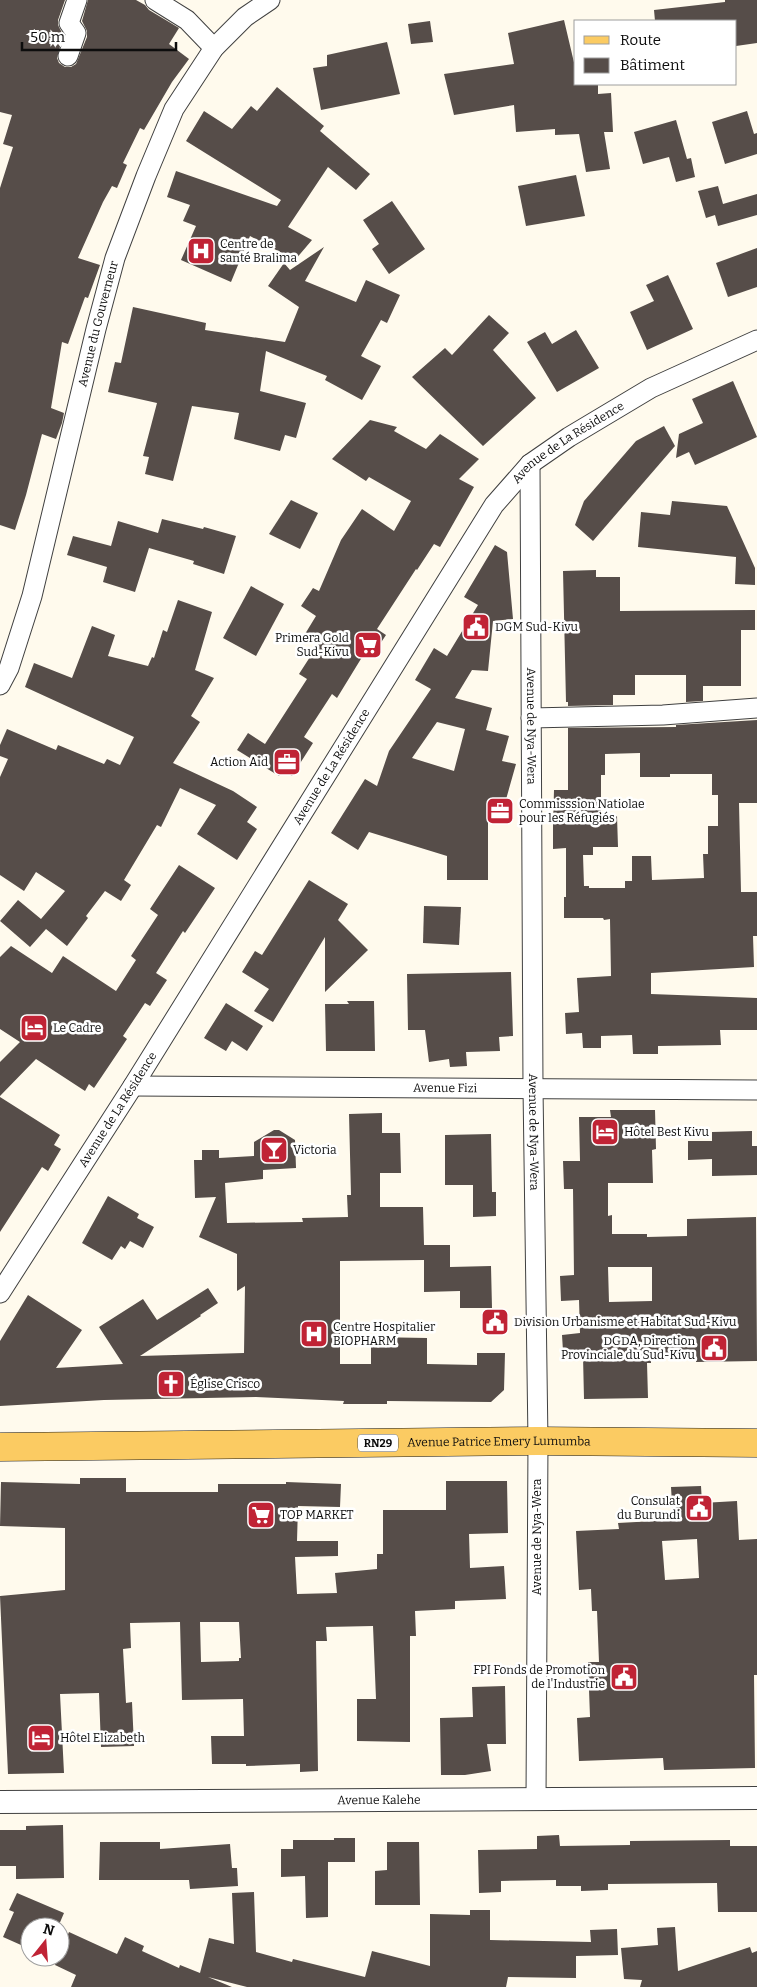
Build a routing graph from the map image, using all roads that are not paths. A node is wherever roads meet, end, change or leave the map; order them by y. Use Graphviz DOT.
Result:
graph roads {
  1 [pos="77,0"];
  2 [pos="155,0"];
  3 [pos="270,0"];
  4 [pos="214,48"];
  5 [pos="68,56"];
  6 [pos="757,340"];
  7 [pos="530,464"];
  8 [pos="0,685"];
  9 [pos="757,708"];
  10 [pos="531,718"];
  11 [pos="133,1086"];
  12 [pos="532,1088"];
  13 [pos="757,1090"];
  14 [pos="0,1293"];
  15 [pos="538,1442"];
  16 [pos="757,1443"];
  17 [pos="0,1447"];
  18 [pos="757,1798"];
  19 [pos="536,1799"];
  20 [pos="0,1802"];
  1 -- 5 [label="street"];
  2 -- 4 [label="street"];
  3 -- 4 [label="street, Avenue du Gouverneur"];
  4 -- 8 [label="street, Avenue du Gouverneur"];
  6 -- 7 [label="street, Avenue de La Résidence"];
  7 -- 10 [label="street, Avenue de Nya-Wera"];
  7 -- 11 [label="street, Avenue de La Résidence"];
  9 -- 10 [label="street"];
  10 -- 12 [label="street, Avenue de Nya-Wera"];
  11 -- 12 [label="street, Avenue Fizi"];
  11 -- 14 [label="street, Avenue de La Résidence"];
  12 -- 13 [label="street, Avenue Fizi"];
  12 -- 15 [label="street, Avenue de Nya-Wera"];
  15 -- 16 [label="main road, Avenue Patrice Emery Lumumba / RN29"];
  15 -- 17 [label="main road, Avenue Patrice Emery Lumumba / RN29"];
  15 -- 19 [label="street, Avenue de Nya-Wera"];
  18 -- 19 [label="street, Avenue Kalehe"];
  19 -- 20 [label="street, Avenue Kalehe"];
}
